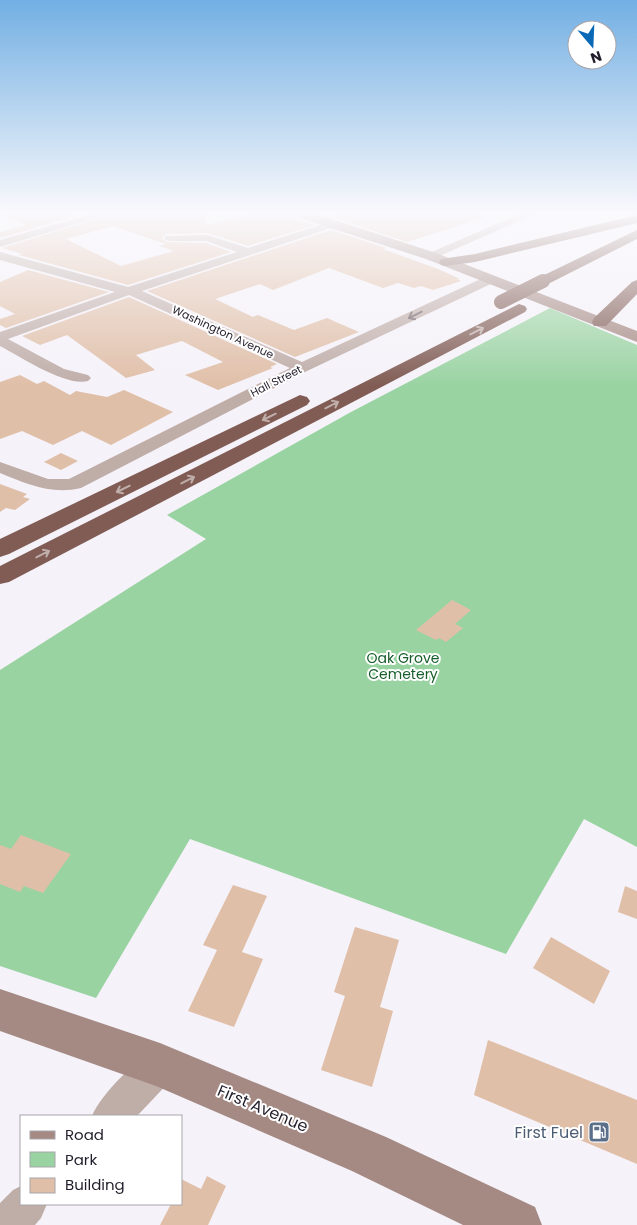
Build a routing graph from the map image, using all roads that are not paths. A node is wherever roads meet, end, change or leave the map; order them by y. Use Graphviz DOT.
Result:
graph roads {
  1 [pos="55,271"];
  2 [pos="192,271"];
  3 [pos="470,271"];
  4 [pos="563,271"];
  5 [pos="592,271"];
  6 [pos="491,279"];
  7 [pos="637,285"];
  8 [pos="130,292"];
  9 [pos="510,305"];
  10 [pos="600,322"];
  11 [pos="635,334"];
  12 [pos="0,339"];
  13 [pos="302,368"];
  14 [pos="83,378"];
  15 [pos="0,468"];
  16 [pos="0,550"];
  17 [pos="0,576"];
  18 [pos="0,1010"];
  19 [pos="160,1065"];
  20 [pos="112,1115"];
  21 [pos="26,1205"];
  22 [pos="7,1225"];
  23 [pos="518,1225"];
  1 -- 8 [label="street, Washington Avenue"];
  2 -- 8 [label="street"];
  3 -- 6 [label="main road"];
  4 -- 9 [label="highway, bridge"];
  5 -- 9 [label="highway"];
  6 -- 10 [label="main road"];
  6 -- 13 [label="street, Hall Street, one-way"];
  7 -- 10 [label="highway"];
  8 -- 12 [label="street"];
  8 -- 13 [label="street, Washington Avenue"];
  9 -- 16 [label="highway, one-way"];
  17 -- 9 [label="highway, one-way"];
  10 -- 11 [label="main road"];
  12 -- 14 [label="street"];
  13 -- 15 [label="street, Hall Street"];
  18 -- 19 [label="main road, First Avenue"];
  19 -- 20 [label="street"];
  19 -- 23 [label="main road, First Avenue"];
  21 -- 22 [label="street"];
}
